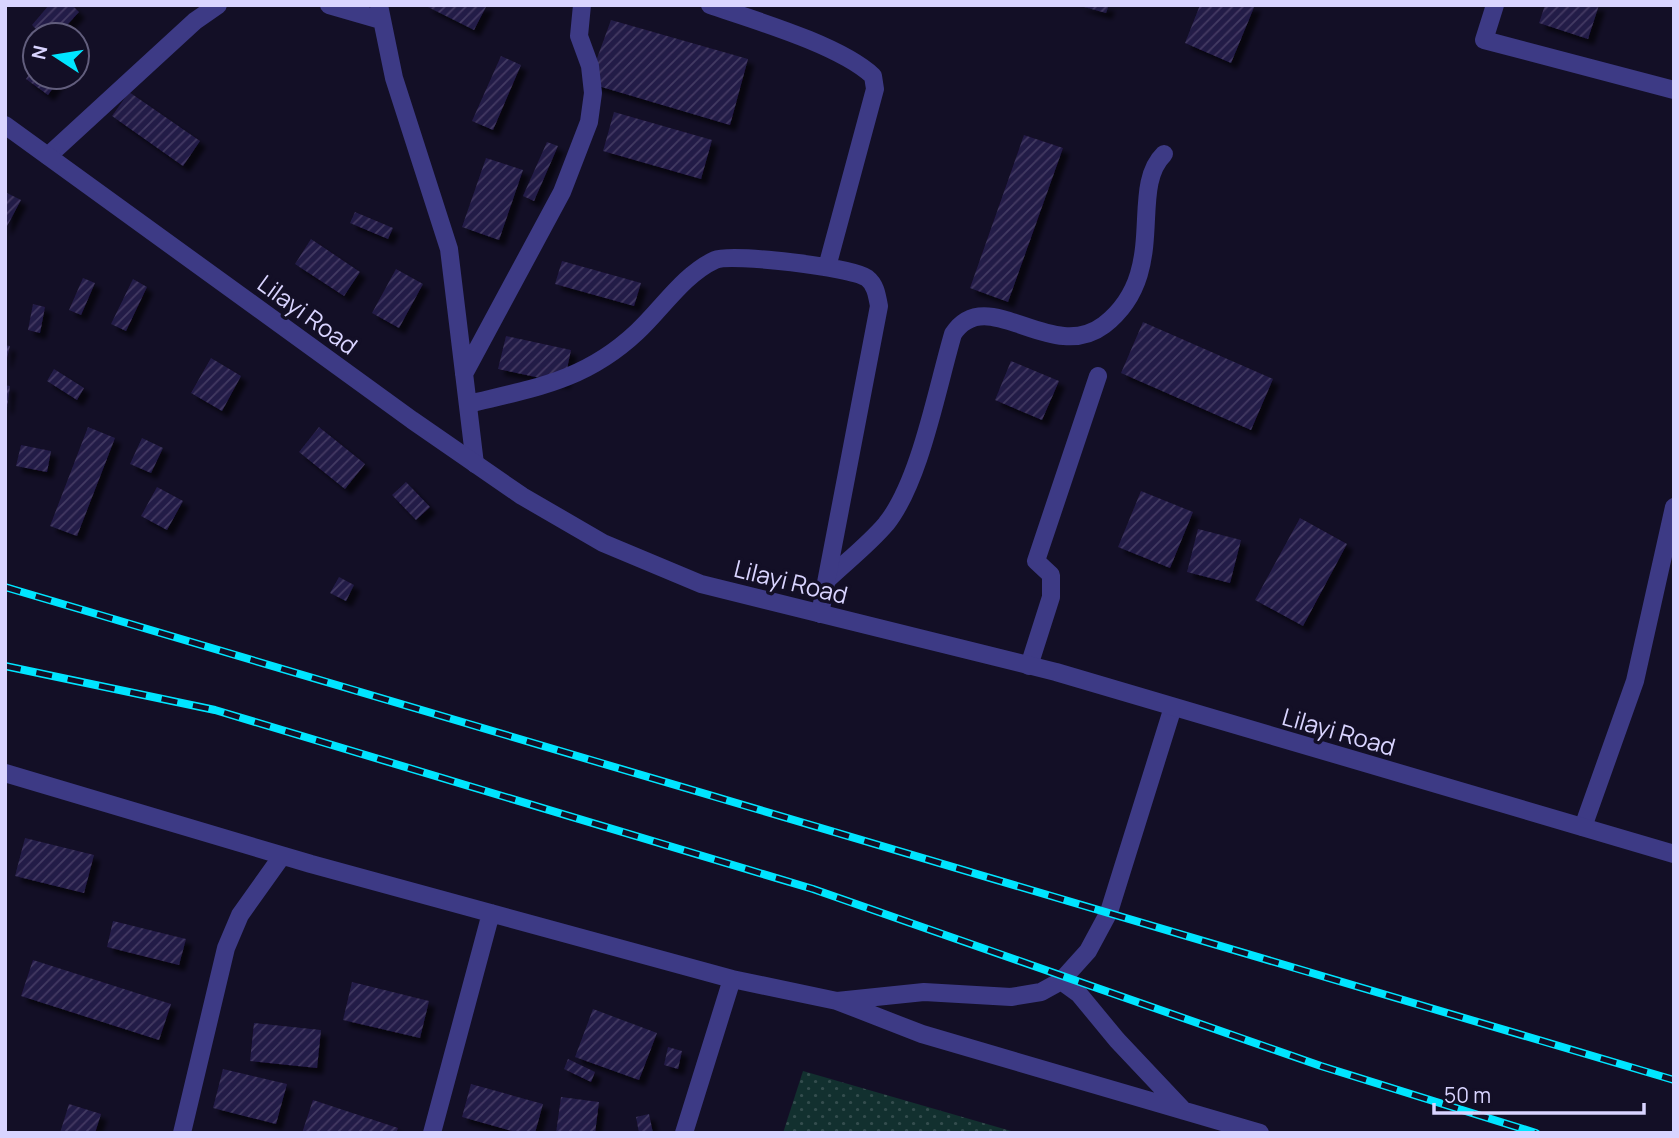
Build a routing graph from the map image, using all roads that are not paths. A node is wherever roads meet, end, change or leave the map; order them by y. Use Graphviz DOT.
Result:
graph roads {
  1 [pos="218,5"];
  2 [pos="329,5"];
  3 [pos="582,5"];
  4 [pos="710,5"];
  5 [pos="1495,5"];
  6 [pos="380,13"];
  7 [pos="1674,90"];
  8 [pos="5,125"];
  9 [pos="1164,154"];
  10 [pos="48,156"];
  11 [pos="827,267"];
  12 [pos="464,374"];
  13 [pos="1098,376"];
  14 [pos="468,404"];
  15 [pos="475,464"];
  16 [pos="1674,507"];
  17 [pos="827,580"];
  18 [pos="820,614"];
  19 [pos="1030,666"];
  20 [pos="1173,707"];
  21 [pos="5,773"];
  22 [pos="1583,827"];
  23 [pos="1674,854"];
  24 [pos="282,856"];
  25 [pos="491,913"];
  26 [pos="733,979"];
  27 [pos="1061,981"];
  28 [pos="837,1001"];
  29 [pos="1184,1111"];
  30 [pos="182,1133"];
  31 [pos="432,1133"];
  32 [pos="684,1133"];
  33 [pos="1260,1133"];
  1 -- 10 [label="street"];
  2 -- 6 [label="street"];
  3 -- 12 [label="street"];
  4 -- 11 [label="street"];
  5 -- 7 [label="street"];
  6 -- 12 [label="street"];
  8 -- 10 [label="street, Lilayi Road"];
  9 -- 17 [label="street"];
  10 -- 15 [label="street, Lilayi Road"];
  11 -- 14 [label="street"];
  11 -- 17 [label="street"];
  12 -- 14 [label="street"];
  13 -- 19 [label="street"];
  14 -- 15 [label="street"];
  15 -- 18 [label="street, Lilayi Road"];
  16 -- 22 [label="street"];
  17 -- 18 [label="street"];
  18 -- 19 [label="street, Lilayi Road"];
  19 -- 20 [label="street, Lilayi Road"];
  20 -- 22 [label="street, Lilayi Road"];
  20 -- 27 [label="street"];
  21 -- 24 [label="street"];
  22 -- 23 [label="street, Lilayi Road"];
  24 -- 25 [label="street"];
  24 -- 30 [label="street"];
  25 -- 26 [label="street"];
  25 -- 31 [label="street"];
  26 -- 28 [label="street"];
  26 -- 32 [label="street"];
  27 -- 28 [label="street"];
  27 -- 29 [label="street"];
  28 -- 29 [label="street"];
  29 -- 33 [label="street"];
}
